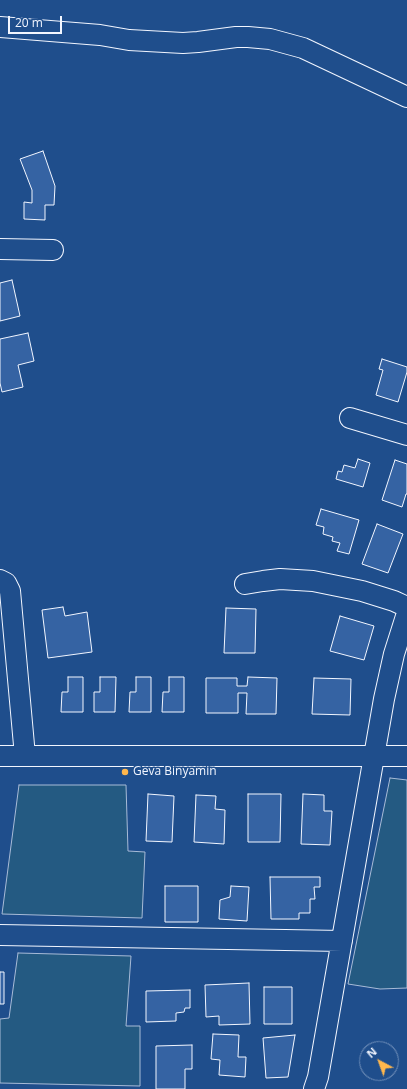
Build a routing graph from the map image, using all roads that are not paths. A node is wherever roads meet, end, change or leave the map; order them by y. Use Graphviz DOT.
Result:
graph roads {
  1 [pos="0,27"];
  2 [pos="407,97"];
  3 [pos="0,249"];
  4 [pos="53,250"];
  5 [pos="350,418"];
  6 [pos="407,435"];
  7 [pos="0,580"];
  8 [pos="245,584"];
  9 [pos="407,607"];
  10 [pos="407,613"];
  11 [pos="0,756"];
  12 [pos="25,756"];
  13 [pos="374,756"];
  14 [pos="407,756"];
  15 [pos="0,936"];
  16 [pos="342,941"];
  17 [pos="314,1089"];
  1 -- 2 [label="street"];
  3 -- 4 [label="street"];
  5 -- 6 [label="street"];
  7 -- 12 [label="street"];
  8 -- 9 [label="street"];
  10 -- 13 [label="street"];
  11 -- 12 [label="street"];
  12 -- 13 [label="street"];
  13 -- 14 [label="street"];
  13 -- 16 [label="street"];
  15 -- 16 [label="street"];
  16 -- 17 [label="street"];
}
